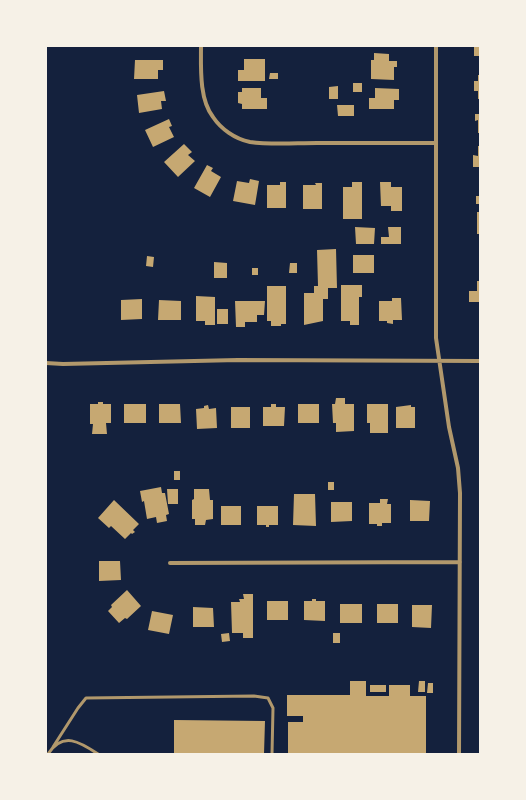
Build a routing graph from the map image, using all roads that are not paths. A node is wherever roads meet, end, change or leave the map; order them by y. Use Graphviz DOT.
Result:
graph roads {
  1 [pos="201,46"];
  2 [pos="436,46"];
  3 [pos="436,143"];
  4 [pos="440,362"];
  5 [pos="480,362"];
  6 [pos="46,363"];
  7 [pos="460,562"];
  8 [pos="170,563"];
  9 [pos="53,747"];
  10 [pos="48,754"];
  11 [pos="98,754"];
  12 [pos="272,754"];
  13 [pos="459,754"];
  1 -- 3 [label="street"];
  2 -- 3 [label="street"];
  3 -- 4 [label="street"];
  4 -- 5 [label="street"];
  4 -- 6 [label="street"];
  4 -- 7 [label="street"];
  7 -- 8 [label="street"];
  7 -- 13 [label="street"];
  9 -- 10 [label="lane"];
  9 -- 11 [label="lane"];
  9 -- 12 [label="lane"];
}
